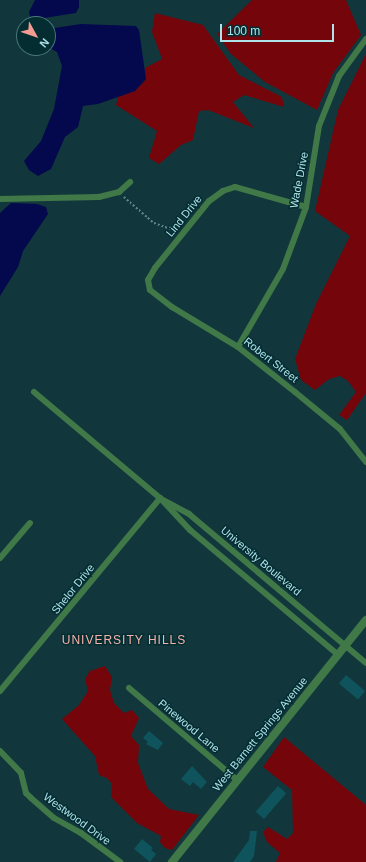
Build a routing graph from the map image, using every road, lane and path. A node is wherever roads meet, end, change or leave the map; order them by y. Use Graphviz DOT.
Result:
graph roads {
  1 [pos="366,39"];
  2 [pos="130,182"];
  3 [pos="118,192"];
  4 [pos="0,199"];
  5 [pos="306,206"];
  6 [pos="181,235"];
  7 [pos="150,290"];
  8 [pos="238,347"];
  9 [pos="34,392"];
  10 [pos="366,462"];
  11 [pos="160,498"];
  12 [pos="30,523"];
  13 [pos="0,558"];
  14 [pos="366,620"];
  15 [pos="345,645"];
  16 [pos="337,654"];
  17 [pos="366,663"];
  18 [pos="129,688"];
  19 [pos="0,691"];
  20 [pos="0,751"];
  21 [pos="237,780"];
  22 [pos="120,862"];
  23 [pos="172,862"];
  1 -- 5 [label="street, Wade Drive"];
  2 -- 3 [label="street"];
  3 -- 4 [label="street"];
  3 -- 6 [label="path"];
  5 -- 6 [label="street, Lind Drive"];
  5 -- 8 [label="street, Wade Drive"];
  6 -- 7 [label="street, Lind Drive"];
  7 -- 8 [label="street, Robert Street"];
  8 -- 10 [label="street, Robert Street"];
  9 -- 11 [label="street, University Boulevard"];
  11 -- 15 [label="street, University Boulevard"];
  11 -- 16 [label="street, University Boulevard"];
  11 -- 19 [label="street, Shelor Drive"];
  12 -- 13 [label="street"];
  14 -- 15 [label="street, West Barnett Springs Avenue"];
  15 -- 16 [label="street, West Barnett Springs Avenue"];
  15 -- 17 [label="street, University Boulevard"];
  16 -- 21 [label="street, West Barnett Springs Avenue"];
  18 -- 21 [label="street, Pinewood Lane"];
  20 -- 22 [label="street, Westwood Drive"];
  21 -- 23 [label="street, West Barnett Springs Avenue"];
}
